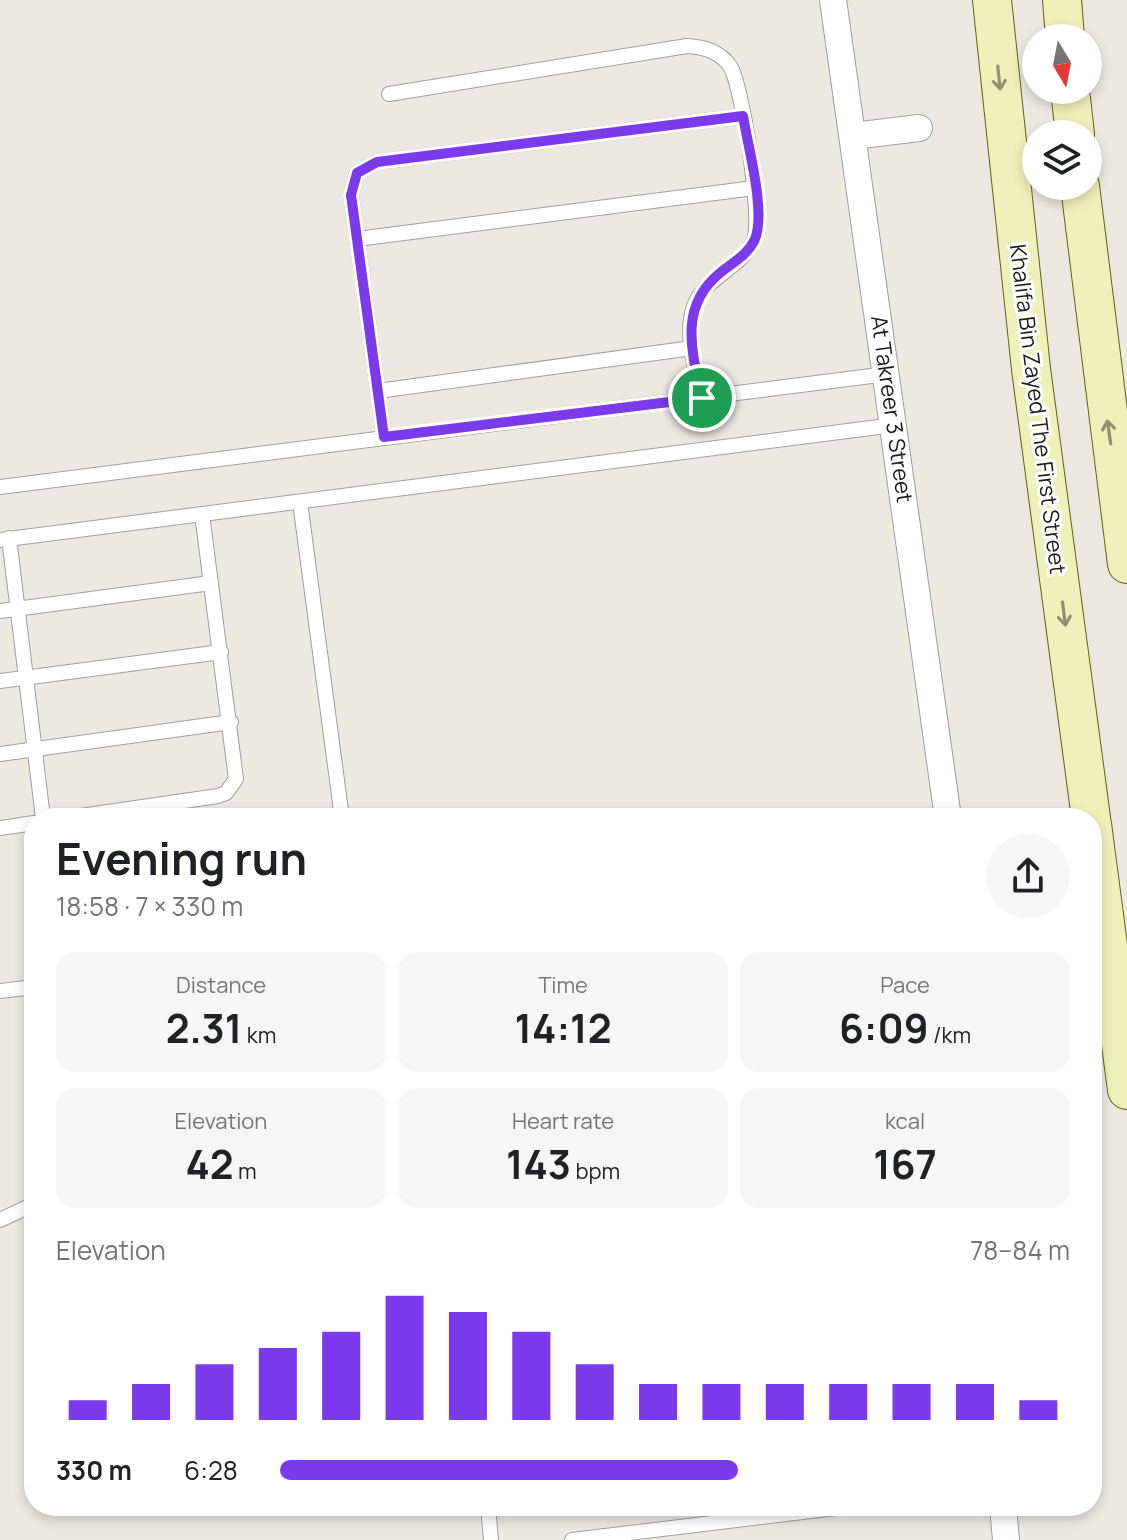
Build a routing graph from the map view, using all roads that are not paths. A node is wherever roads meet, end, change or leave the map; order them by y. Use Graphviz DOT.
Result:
graph roads {
  1 [pos="833,0"];
  2 [pos="992,0"];
  3 [pos="1062,0"];
  4 [pos="1064,24"];
  5 [pos="389,94"];
  6 [pos="743,116"];
  7 [pos="919,128"];
  8 [pos="853,136"];
  9 [pos="754,188"];
  10 [pos="1082,200"];
  11 [pos="357,239"];
  12 [pos="692,348"];
  13 [pos="887,374"];
  14 [pos="378,391"];
  15 [pos="702,398"];
  16 [pos="894,425"];
  17 [pos="384,437"];
  18 [pos="0,487"];
  19 [pos="300,502"];
  20 [pos="202,514"];
  21 [pos="4,539"];
  22 [pos="1127,564"];
  23 [pos="211,583"];
  24 [pos="17,609"];
  25 [pos="0,611"];
  26 [pos="221,652"];
  27 [pos="26,678"];
  28 [pos="0,681"];
  29 [pos="231,722"];
  30 [pos="35,749"];
  31 [pos="0,754"];
  32 [pos="42,808"];
  33 [pos="131,808"];
  34 [pos="341,808"];
  35 [pos="947,808"];
  36 [pos="1090,808"];
  37 [pos="24,824"];
  38 [pos="0,828"];
  39 [pos="1102,898"];
  40 [pos="24,988"];
  41 [pos="0,991"];
  42 [pos="1127,1090"];
  43 [pos="24,1209"];
  44 [pos="0,1220"];
  45 [pos="489,1516"];
  46 [pos="770,1516"];
  47 [pos="1004,1516"];
  48 [pos="491,1540"];
  49 [pos="572,1540"];
  50 [pos="1006,1540"];
  1 -- 8 [label="street, At Takreer 3 Street"];
  2 -- 36 [label="main road, Khalifa Bin Zayed The First Street, one-way"];
  3 -- 4 [label="main road"];
  5 -- 6 [label="lane"];
  6 -- 9 [label="lane"];
  6 -- 11 [label="lane"];
  7 -- 8 [label="street"];
  8 -- 13 [label="street, At Takreer 3 Street"];
  9 -- 11 [label="lane"];
  9 -- 12 [label="lane"];
  22 -- 10 [label="main road, one-way"];
  11 -- 14 [label="lane"];
  12 -- 14 [label="lane"];
  12 -- 15 [label="lane"];
  13 -- 15 [label="lane"];
  13 -- 16 [label="street, At Takreer 3 Street"];
  14 -- 17 [label="lane"];
  15 -- 17 [label="lane"];
  16 -- 19 [label="lane"];
  16 -- 35 [label="street, At Takreer 3 Street"];
  17 -- 18 [label="lane"];
  19 -- 20 [label="lane"];
  19 -- 34 [label="lane"];
  20 -- 21 [label="lane"];
  20 -- 23 [label="lane"];
  21 -- 24 [label="lane"];
  23 -- 24 [label="lane"];
  23 -- 26 [label="lane"];
  24 -- 25 [label="lane"];
  24 -- 27 [label="lane"];
  26 -- 27 [label="lane"];
  26 -- 29 [label="lane"];
  27 -- 28 [label="lane"];
  27 -- 30 [label="lane"];
  29 -- 30 [label="lane"];
  29 -- 33 [label="lane"];
  30 -- 31 [label="lane"];
  30 -- 32 [label="lane"];
  37 -- 38 [label="lane"];
  39 -- 42 [label="main road, Khalifa Bin Zayed The First Street"];
  40 -- 41 [label="lane"];
  43 -- 44 [label="lane"];
  45 -- 48 [label="lane"];
  46 -- 49 [label="lane"];
  47 -- 50 [label="street"];
}
